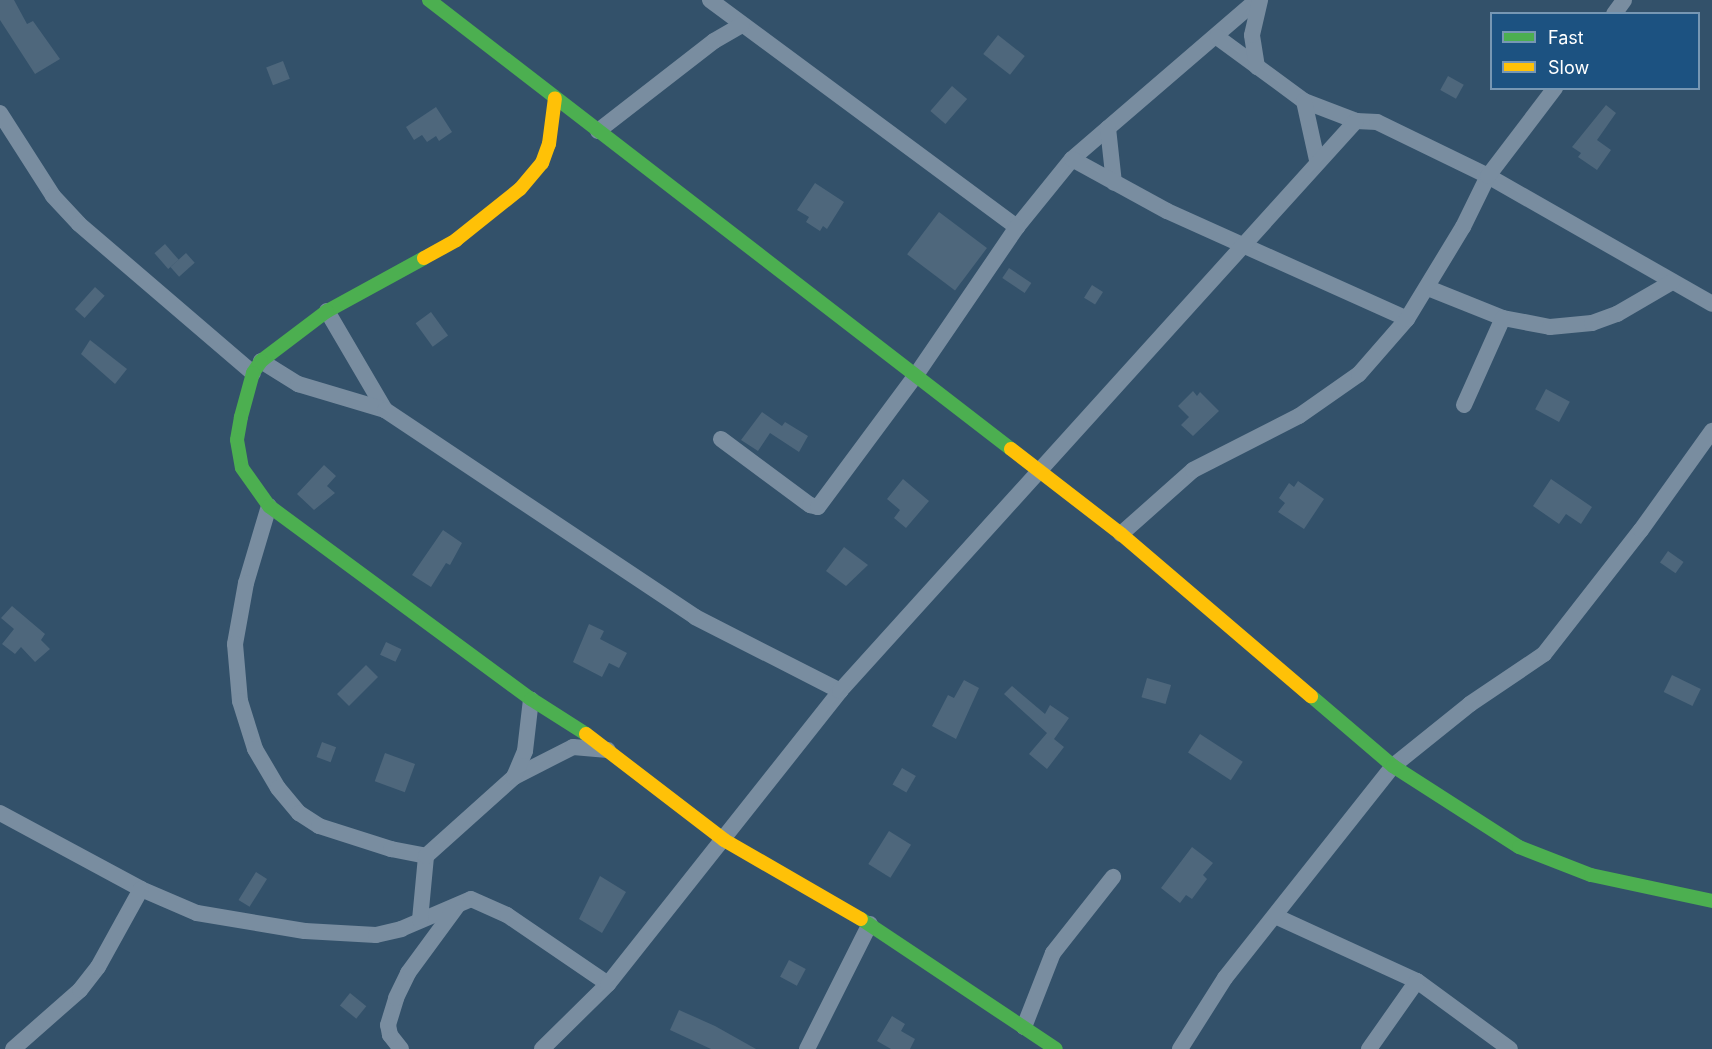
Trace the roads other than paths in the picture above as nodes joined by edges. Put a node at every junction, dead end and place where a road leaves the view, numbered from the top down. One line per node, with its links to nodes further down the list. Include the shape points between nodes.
1 (429, 0): 8 (street)
2 (710, 0): 4 (street)
3 (1258, 0): 5 (street); 6 (street, via 1252,35)
4 (742, 25): 13 (street, via 714,40); 18 (street)
5 (1217, 37): 6 (street); 12 (street)
6 (1257, 67): 9 (street)
7 (1553, 90): 16 (street)
8 (555, 98): 13 (street); 23 (street, via 549,144 542,163 520,189 456,240)
9 (1304, 101): 11 (street); 15 (street)
10 (0, 113): 26 (street, via 53,196 79,224)
11 (1356, 122): 15 (street); 16 (street, via 1377,122)
12 (1108, 128): 14 (street); 17 (street)
13 (598, 131): 27 (street)
14 (1072, 159): 17 (street); 18 (street)
15 (1317, 160): 19 (street)
16 (1488, 176): 20 (street); 21 (street)
17 (1114, 183): 19 (street)
18 (1017, 227): 27 (street)
19 (1244, 247): 25 (street); 32 (street)
20 (1672, 282): 22 (street); 24 (street, via 1617,314 1592,323 1550,327)
21 (1428, 288): 24 (street); 25 (street)
22 (1712, 304)
23 (327, 311): 26 (street); 29 (street)
24 (1503, 318): 28 (street)
25 (1407, 319): 34 (street, via 1359,375 1289,422 1192,470)
26 (257, 367): 29 (street, via 298,384); 33 (street, via 237,440 242,468)
27 (916, 375): 31 (street, via 818,507); 32 (street)
28 (1464, 405)
29 (385, 410): 35 (street, via 695,617)
30 (1712, 431): 38 (street, via 1544,654 1470,704)
31 (721, 439)
32 (1042, 472): 34 (street); 35 (street)
33 (269, 506): 36 (street); 42 (street, via 246,583 235,644 240,701 255,749 278,788 299,813 319,826)
34 (1121, 534): 38 (street)
35 (840, 691): 41 (street)
36 (531, 699): 37 (street); 39 (street, via 525,751)
37 (612, 751): 39 (street, via 573,747); 41 (street)
38 (1393, 766): 46 (street, via 1518,847 1591,875); 47 (street)
39 (514, 777): 42 (street)
40 (0, 813): 44 (street)
41 (724, 840): 49 (street); 51 (street)
42 (426, 856): 48 (street)
43 (1113, 877): 52 (street, via 1053,953)
44 (141, 889): 48 (street, via 197,913 305,931 382,935); 53 (street, via 98,967 80,990)
45 (460, 901): 48 (street); 51 (street, via 471,899 507,915); 54 (street, via 408,973 396,998 388,1025 390,1035)
46 (1712, 901)
47 (1275, 915): 50 (street); 58 (street, via 1226,978)
48 (420, 920)
49 (870, 924): 52 (street); 56 (street)
50 (1417, 981): 59 (street); 60 (street)
51 (608, 984): 55 (street)
52 (1024, 1027): 57 (street)
53 (13, 1049)
54 (401, 1049)
55 (542, 1049)
56 (807, 1049)
57 (1056, 1049)
58 (1180, 1049)
59 (1370, 1049)
60 (1510, 1049)

